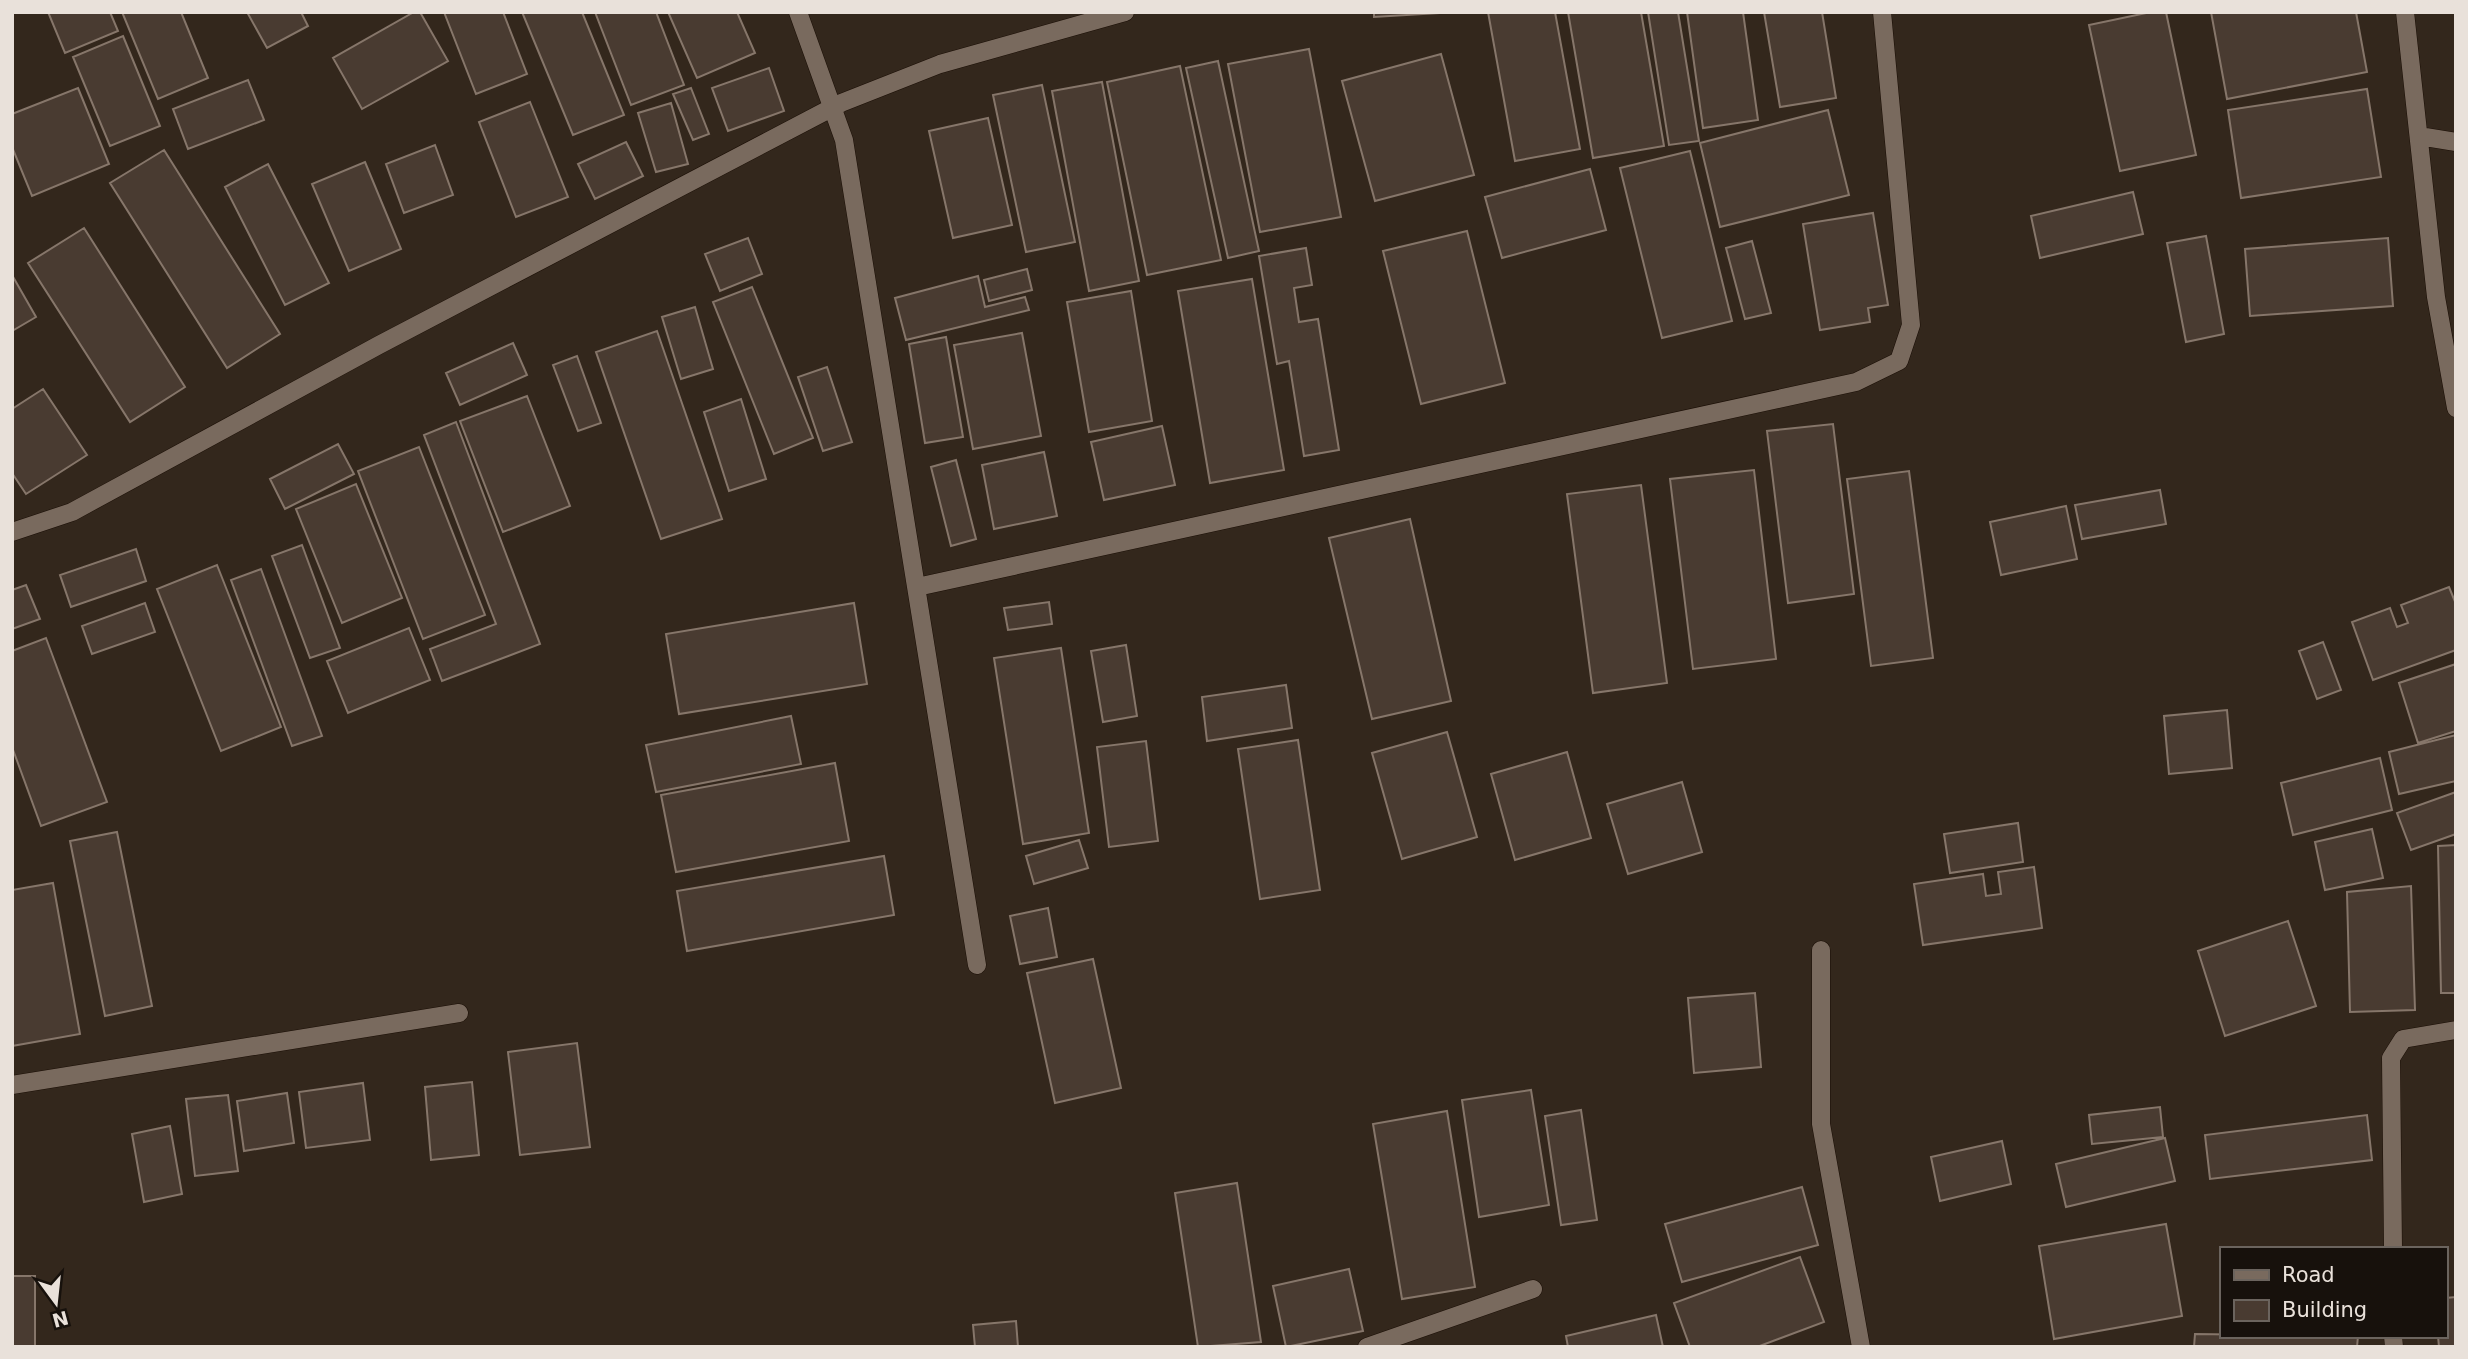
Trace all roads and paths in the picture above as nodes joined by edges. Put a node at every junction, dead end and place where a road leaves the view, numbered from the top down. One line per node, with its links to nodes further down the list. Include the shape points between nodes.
1 (798, 12): 5 (street)
2 (1125, 12): 5 (street, via 940,64)
3 (1882, 12): 10 (street, via 1911,325 1899,361 1856,382)
4 (2405, 12): 6 (street)
5 (832, 108): 9 (street, via 72,512); 10 (street, via 844,140)
6 (2418, 136): 7 (street); 8 (street, via 2436,297)
7 (2456, 142)
8 (2456, 408)
9 (12, 532)
10 (917, 587): 12 (street)
11 (1821, 950): 19 (street, via 1821,1124)
12 (977, 965)
13 (459, 1013): 15 (street)
14 (2456, 1030): 16 (street, via 2403,1039 2391,1058)
15 (12, 1085)
16 (2393, 1247)
17 (1533, 1289): 18 (street)
18 (1367, 1347)
19 (1861, 1347)

